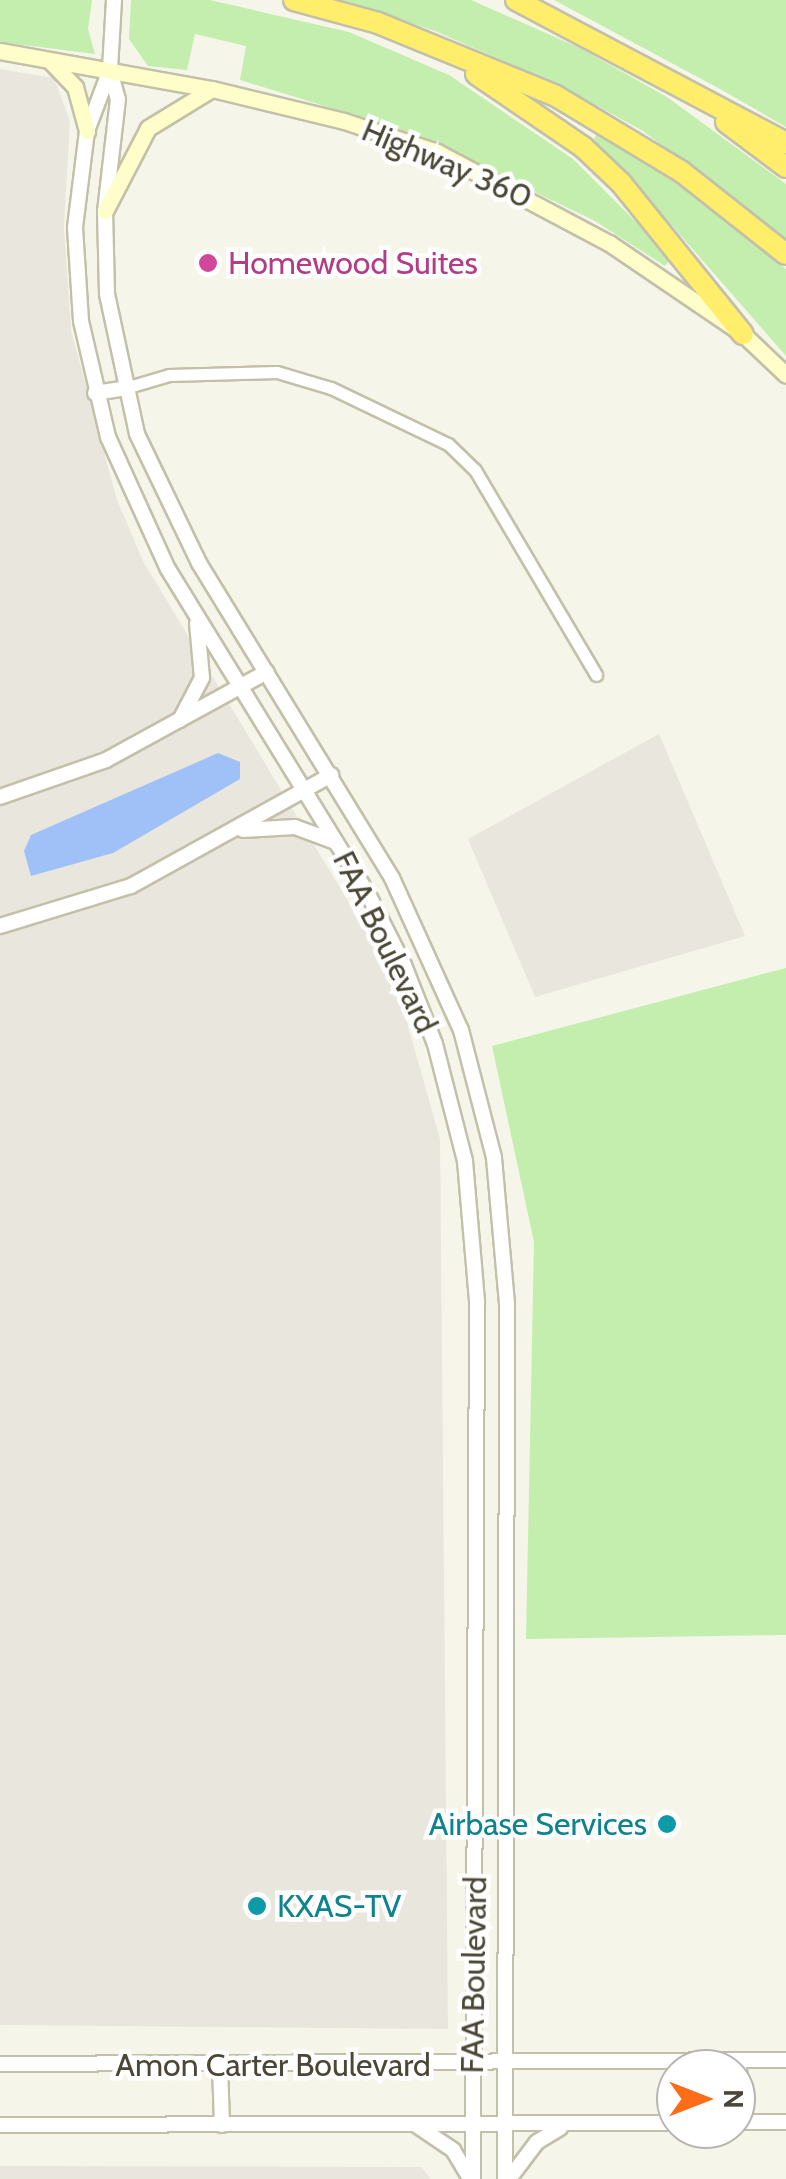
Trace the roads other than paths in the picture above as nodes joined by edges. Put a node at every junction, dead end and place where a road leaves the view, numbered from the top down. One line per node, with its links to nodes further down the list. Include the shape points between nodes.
1 (114, 0): 7 (street, FAA Boulevard)
2 (294, 0): 5 (highway, via 378,22)
3 (516, 0): 8 (highway)
4 (0, 51): 6 (main road, Highway 360)
5 (449, 55): 14 (highway, via 606,124 682,172); 15 (highway, via 583,147 658,221)
6 (48, 60): 7 (main road, Highway 360); 10 (main road, via 76,88)
7 (110, 70): 9 (main road, Highway 360); 10 (street, FAA Boulevard); 13 (street, FAA Boulevard, via 118,99)
8 (673, 81): 11 (highway); 12 (highway)
9 (212, 89): 13 (main road, via 148,128); 15 (main road, Highway 360, via 344,121 491,177 610,243)
10 (86, 131): 18 (street, FAA Boulevard, via 75,228 81,321)
11 (786, 143)
12 (786, 167)
13 (105, 211): 17 (street, FAA Boulevard, via 107,294)
14 (786, 254)
15 (743, 334): 16 (main road, Highway 360)
16 (786, 375)
17 (125, 388): 18 (street); 20 (street, FAA Boulevard, via 174,520); 21 (street, via 170,375 277,372 332,388 448,444 475,470)
18 (95, 394): 19 (street, FAA Boulevard, via 124,483)
19 (195, 613): 22 (street, FAA Boulevard); 23 (street, via 205,662)
20 (267, 672): 22 (street); 24 (street, FAA Boulevard)
21 (596, 675)
22 (241, 686): 23 (street); 25 (street, FAA Boulevard)
23 (178, 723): 26 (street, via 106,760)
24 (331, 776): 25 (street); 30 (street, FAA Boulevard, via 439,974)
25 (306, 790): 27 (street); 28 (street, FAA Boulevard)
26 (0, 798)
27 (238, 830): 28 (street, via 295,827 323,832); 29 (street, via 131,886)
28 (339, 846): 31 (street, FAA Boulevard, via 404,965)
29 (0, 926)
30 (478, 1090): 31 (street); 33 (street, FAA Boulevard, via 494,1158 507,1302)
31 (450, 1098): 32 (street, FAA Boulevard, via 474,1230)
32 (476, 1636): 33 (street); 38 (street, FAA Boulevard)
33 (504, 1636): 39 (street, FAA Boulevard)
34 (756, 2060): 35 (street, Amon Carter Boulevard)
35 (786, 2060)
36 (656, 2061): 39 (street, Amon Carter Boulevard)
37 (0, 2064): 40 (street, Amon Carter Boulevard)
38 (474, 2064): 39 (street, Amon Carter Boulevard); 40 (street, Amon Carter Boulevard); 45 (street, FAA Boulevard)
39 (505, 2064): 46 (street, FAA Boulevard)
40 (220, 2065): 48 (street)
41 (756, 2122): 42 (street)
42 (786, 2122)
43 (656, 2123): 49 (street, Amon Carter Boulevard)
44 (416, 2124): 45 (street, Amon Carter Boulevard); 48 (street, Amon Carter Boulevard); 50 (street, via 453,2150)
45 (472, 2124): 46 (street, Amon Carter Boulevard); 50 (street, FAA Boulevard)
46 (504, 2124): 49 (street, Amon Carter Boulevard); 51 (street, FAA Boulevard)
47 (0, 2125): 48 (street, Amon Carter Boulevard)
48 (222, 2125)
49 (568, 2125): 51 (street, via 536,2142)
50 (472, 2179)
51 (507, 2179)

